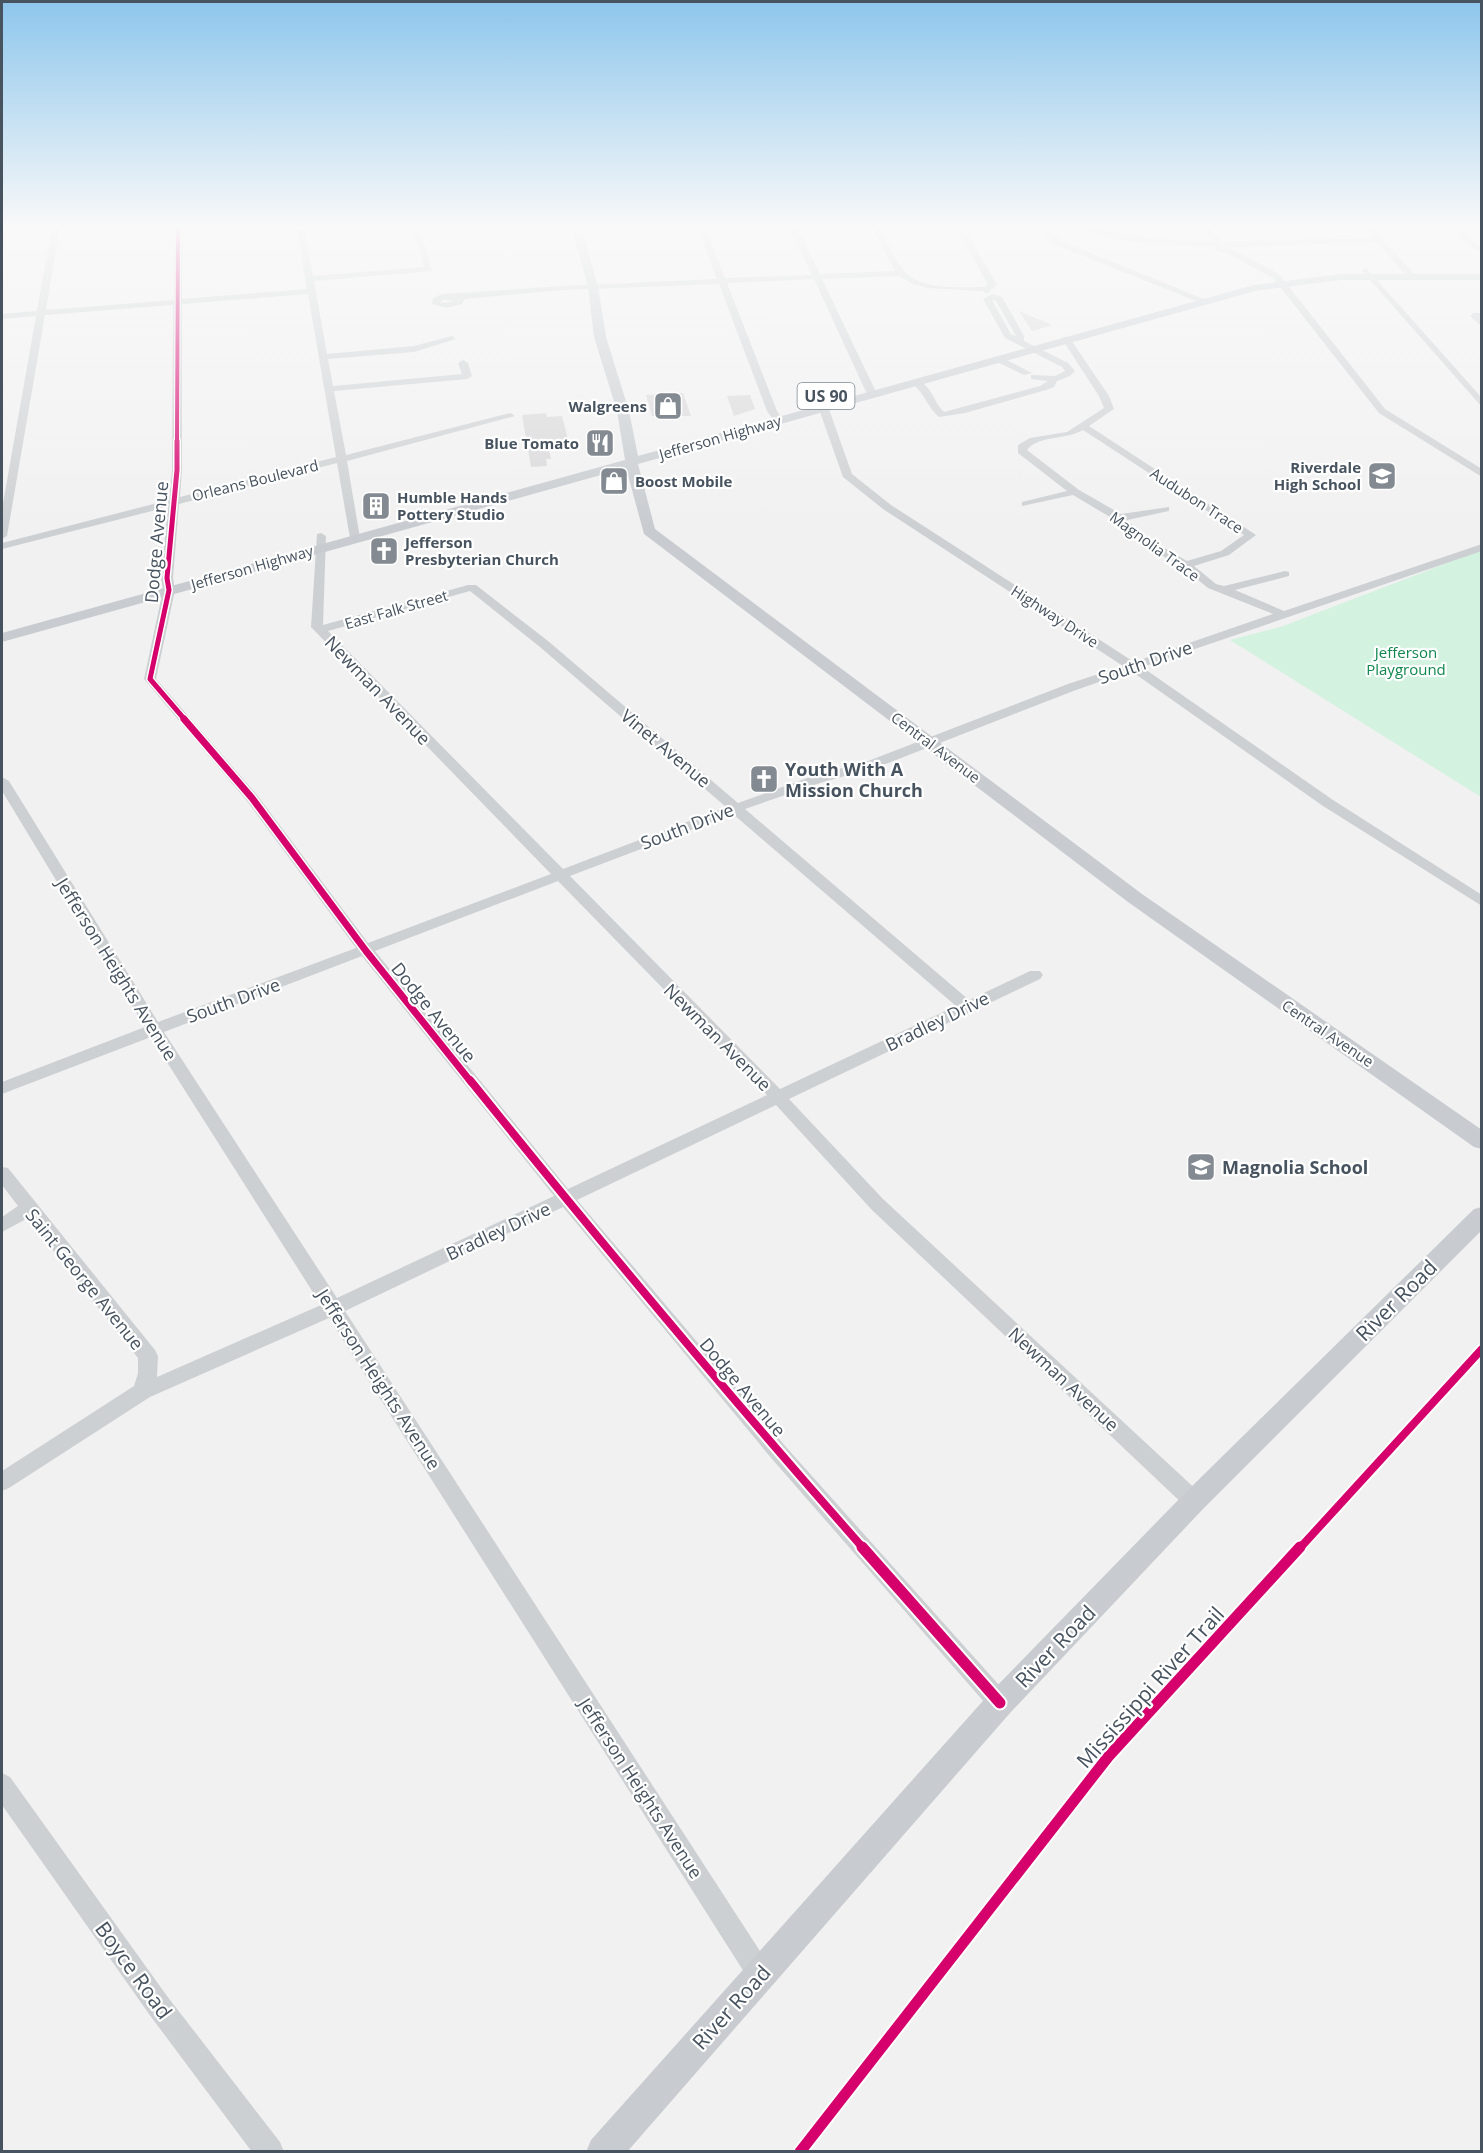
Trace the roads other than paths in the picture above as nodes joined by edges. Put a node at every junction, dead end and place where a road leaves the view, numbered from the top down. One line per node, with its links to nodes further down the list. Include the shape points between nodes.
1 (38, 326): 39 (street)
2 (178, 326): 34 (street, Dodge Avenue)
3 (319, 326): 16 (street)
4 (599, 326): 30 (main road, Central Avenue, via 623,411)
5 (740, 326): 28 (street)
6 (840, 326): 24 (street)
7 (1015, 326): 14 (street)
8 (1076, 326): 14 (main road, Jefferson Highway / US 90)
9 (1111, 326): 13 (main road, Jefferson Highway / US 90)
10 (1314, 326): 32 (street, via 1382,411)
11 (1415, 326): 26 (street)
12 (453, 339): 16 (street, via 414,349)
13 (1066, 339): 15 (main road, Jefferson Highway / US 90); 29 (street, via 1109,409)
14 (1021, 341): 15 (street); 24 (main road, Jefferson Highway / US 90)
15 (1034, 349): 17 (main road, Jefferson Highway / US 90); 20 (street, via 1070,371)
16 (325, 357): 23 (street)
17 (998, 359): 20 (street, via 1030,375); 21 (main road, Jefferson Highway / US 90)
18 (463, 363): 19 (street)
19 (467, 376): 22 (street); 23 (street)
20 (1054, 378): 21 (street, via 1051,384 1021,394 942,415 926,388)
21 (915, 382): 24 (main road, Jefferson Highway / US 90)
22 (471, 387)
23 (328, 389): 31 (street)
24 (870, 390): 25 (main road, Jefferson Highway / US 90)
25 (823, 403): 28 (main road, Jefferson Highway / US 90); 52 (street, Highway Drive, via 850,477 887,507)
26 (1482, 404)
27 (510, 416): 31 (street, Orleans Boulevard)
28 (775, 416): 30 (main road, Jefferson Highway / US 90)
29 (1083, 426): 33 (street, via 1070,434 1033,440 1022,447 1029,459); 43 (street, Audubon Trace, via 1251,535 1226,553)
30 (631, 456): 38 (main road, Jefferson Highway / US 90); 53 (main road, Central Avenue, via 649,531)
31 (341, 459): 34 (street, Orleans Boulevard); 38 (street)
32 (1482, 474)
33 (1075, 492): 35 (street); 37 (street, Magnolia Trace)
34 (175, 501): 41 (street, Orleans Boulevard); 45 (street, Dodge Avenue)
35 (1026, 504)
36 (1165, 509): 37 (street)
37 (1119, 518): 43 (street, Magnolia Trace, via 1141,539)
38 (354, 533): 40 (main road, Jefferson Highway / US 90)
39 (2, 536)
40 (321, 542): 45 (main road, Jefferson Highway / US 90); 50 (street, Newman Avenue, via 317,627)
41 (2, 546)
42 (1482, 547): 48 (street, South Drive)
43 (1186, 565): 47 (street, Magnolia Trace, via 1200,579)
44 (1285, 574): 47 (street)
45 (168, 584): 49 (main road, Jefferson Highway / US 90); 51 (main road, Jefferson Highway / US 90); 58 (street, Dodge Avenue, via 150,679 252,798)
46 (472, 587): 50 (street, East Falk Street); 55 (street, Vinet Avenue)
47 (1222, 590): 48 (street, Magnolia Trace)
48 (1283, 615): 52 (street, South Drive)
49 (2, 624)
50 (320, 630): 56 (street, Newman Avenue)
51 (2, 638)
52 (1132, 666): 53 (street, South Drive); 57 (street, Highway Drive, via 1328,803)
53 (929, 742): 55 (street, South Drive); 64 (main road, Central Avenue, via 1207,950)
54 (2, 781): 61 (street, Jefferson Heights Avenue)
55 (736, 808): 56 (street, South Drive); 60 (street, Vinet Avenue)
56 (559, 875): 58 (street, South Drive); 63 (street, Newman Avenue)
57 (1482, 902)
58 (366, 951): 61 (street, South Drive); 66 (street, Dodge Avenue)
59 (1035, 975): 60 (street, Bradley Drive)
60 (967, 1007): 63 (street, Bradley Drive)
61 (154, 1029): 62 (street, South Drive); 70 (street, Jefferson Heights Avenue)
62 (2, 1088)
63 (779, 1098): 66 (street, Bradley Drive); 73 (street, Newman Avenue, via 877,1203)
64 (1482, 1141)
65 (2, 1173): 67 (street, Saint George Avenue)
66 (566, 1199): 70 (street, Bradley Drive); 74 (street, Dodge Avenue, via 779,1453)
67 (28, 1209): 69 (street); 71 (street, Saint George Avenue, via 148,1356)
68 (1482, 1215): 73 (main road, River Road)
69 (2, 1225)
70 (334, 1308): 71 (street, Bradley Drive); 76 (street, Jefferson Heights Avenue)
71 (143, 1391): 72 (street, Bradley Drive)
72 (2, 1482)
73 (1194, 1502): 74 (main road, River Road)
74 (1000, 1703): 76 (main road, River Road)
75 (2, 1785): 77 (street, Boyce Road, via 158,2005)
76 (760, 1974): 78 (main road, River Road)
77 (270, 2151)
78 (603, 2151)

